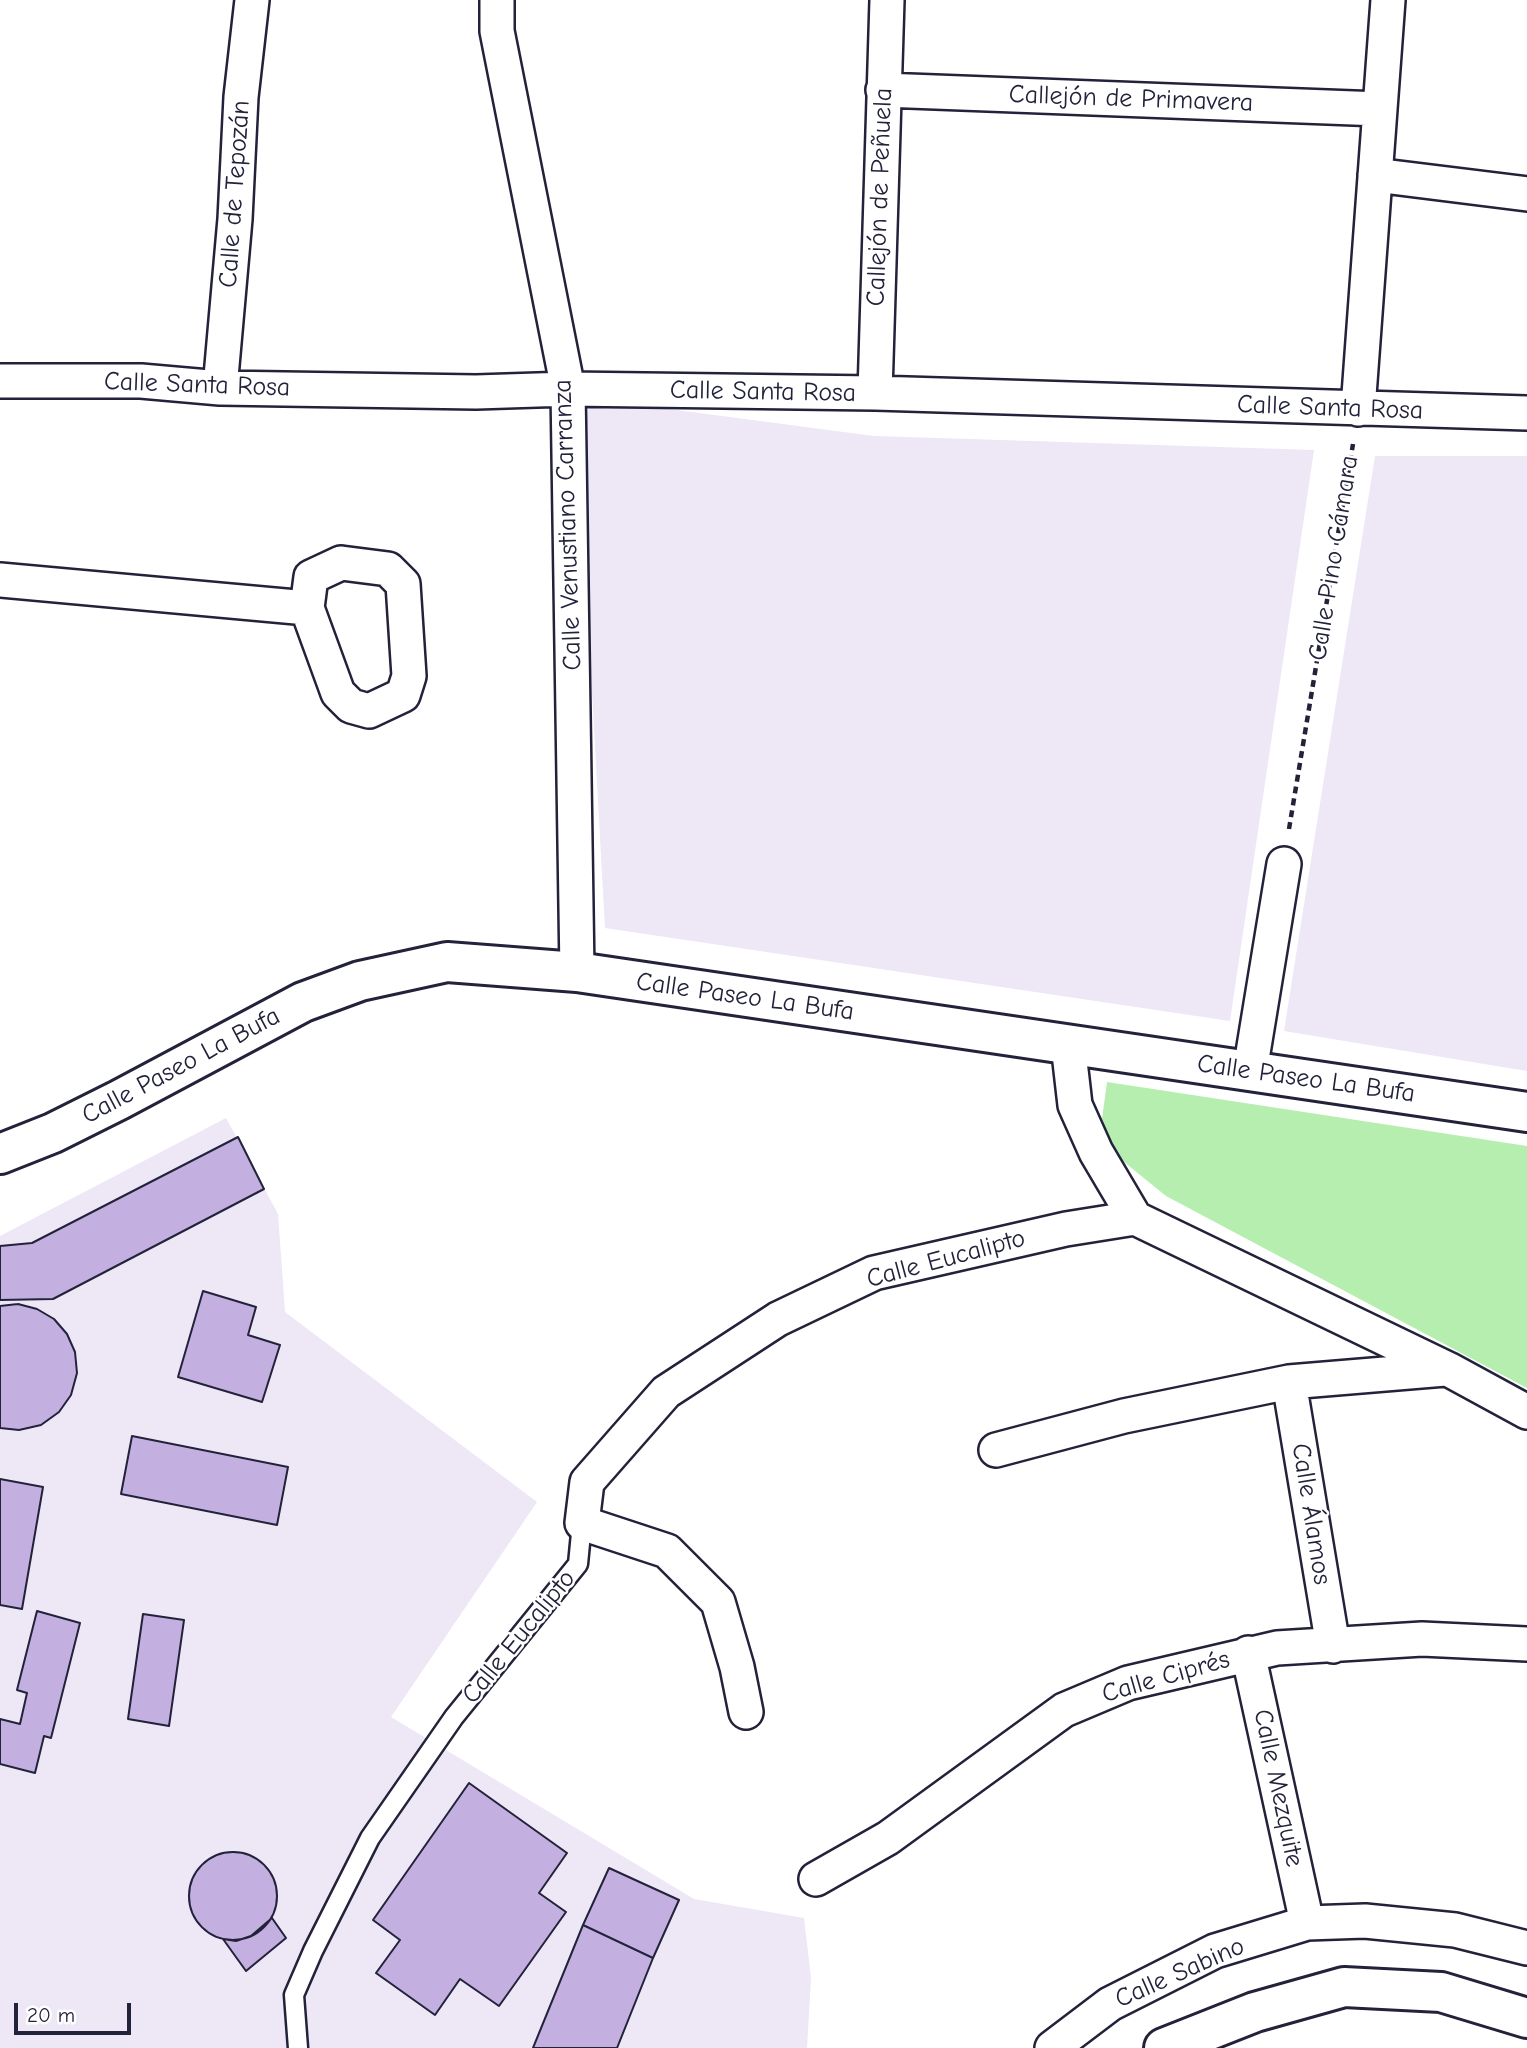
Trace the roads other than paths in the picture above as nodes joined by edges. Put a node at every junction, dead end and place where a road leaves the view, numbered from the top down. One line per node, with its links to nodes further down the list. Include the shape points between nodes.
1 (252, 0): 10 (street, Calle de Tepozán)
2 (497, 0): 11 (street, Calle Venustiano Carranza, via 497,32)
3 (887, 0): 5 (street, Callejón de Peñuela)
4 (1388, 0): 6 (street)
5 (883, 90): 6 (street, Callejón de Primavera); 12 (street, Callejón de Peñuela)
6 (1380, 109): 7 (street)
7 (1375, 175): 8 (street); 13 (street)
8 (1527, 194)
9 (0, 381): 10 (street, Calle Santa Rosa, via 141,381)
10 (220, 388): 11 (street, Calle Santa Rosa)
11 (568, 389): 12 (street, Calle Santa Rosa); 18 (street, Calle Venustiano Carranza)
12 (875, 393): 13 (street, Calle Santa Rosa)
13 (1358, 409): 14 (street, Calle Santa Rosa)
14 (1527, 413)
15 (0, 580): 16 (street)
16 (307, 608)
17 (1283, 864): 20 (street)
18 (577, 972): 19 (street, Calle Paseo La Bufa); 22 (street, Calle Paseo La Bufa, via 447,962 360,981 303,1002 119,1100)
19 (1068, 1044): 20 (street, Calle Paseo La Bufa); 23 (street, via 1075,1105)
20 (1250, 1071): 21 (street, Calle Paseo La Bufa)
21 (1527, 1112)
22 (0, 1154)
23 (1135, 1218): 24 (street); 28 (street, Calle Eucalipto, via 1053,1231 874,1273 778,1319 666,1392 587,1482)
24 (1448, 1369): 25 (street); 26 (street)
25 (1289, 1382): 27 (street, via 1124,1416); 30 (street, Calle Álamos)
26 (1527, 1412)
27 (996, 1450)
28 (582, 1523): 32 (street, via 667,1551 718,1602); 37 (lane, Calle Eucalipto, via 578,1564 454,1717 370,1838 294,1995)
29 (1527, 1644): 30 (street, Calle Ciprés, via 1422,1639)
30 (1333, 1646): 31 (street, Calle Ciprés)
31 (1248, 1653): 33 (street, Calle Ciprés, via 1128,1683 1063,1710 888,1839); 34 (street, Calle Mezquite)
32 (746, 1712)
33 (816, 1879)
34 (1307, 1923): 35 (street, Calle Sabino, via 1365,1921 1455,1930); 38 (street, Calle Sabino, via 1215,1951 1110,2004)
35 (1527, 1948)
36 (1527, 2018): 39 (street, via 1441,1992 1344,1987 1255,2012)
37 (299, 2048)
38 (1052, 2048)
39 (1164, 2048)

